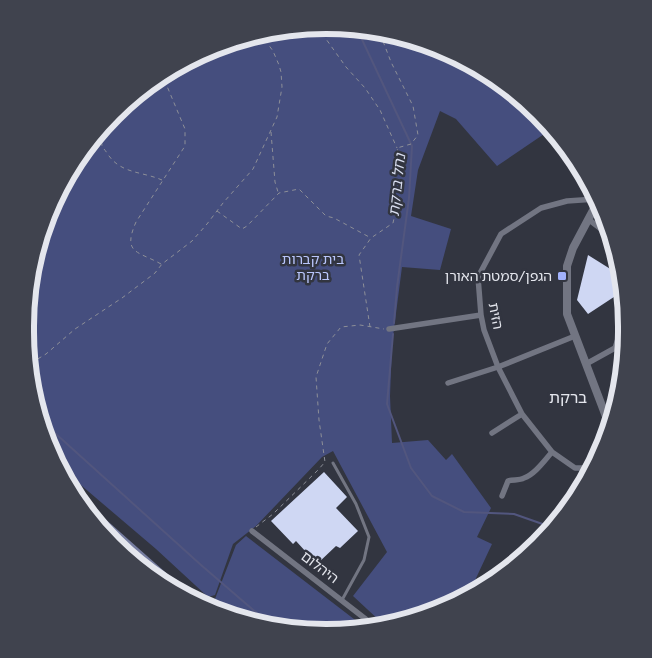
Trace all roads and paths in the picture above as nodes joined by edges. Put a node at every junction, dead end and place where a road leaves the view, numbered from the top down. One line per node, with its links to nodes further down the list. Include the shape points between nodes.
1 (324, 34): 7 (path, via 380,110)
2 (382, 39): 7 (path, via 413,106 418,135 411,144)
3 (265, 40): 5 (path, via 281,72 277,118)
4 (165, 82): 8 (path, via 186,129 185,146)
5 (271, 130): 9 (path, via 275,182); 12 (path, via 253,169)
6 (103, 136): 8 (path, via 102,146 118,166)
7 (397, 148): 15 (path, via 404,174 393,222)
8 (163, 180): 16 (path, via 136,222 130,243 136,253)
9 (279, 193): 12 (path, via 242,229); 15 (path, via 300,190 326,216)
10 (590, 200): 17 (street, הזית, via 567,201 541,208 500,234 478,277)
11 (593, 208): 13 (street)
12 (217, 211): 16 (path, via 192,241)
13 (588, 218): 14 (street); 20 (street, via 567,266 567,314)
14 (602, 229)
15 (371, 238): 18 (path, via 358,255)
16 (162, 264): 22 (path, via 156,273)
17 (481, 315): 19 (street); 24 (street, הזית)
18 (370, 327): 19 (path); 34 (path, via 341,327 327,344 316,377 325,462)
19 (389, 329)
20 (575, 336): 23 (street); 24 (street)
21 (618, 339): 23 (street, via 615,348)
22 (35, 361)
23 (586, 364): 27 (street)
24 (498, 367): 25 (street); 26 (street, הזית)
25 (448, 383)
26 (522, 414): 28 (street); 29 (street, הזית)
27 (606, 416)
28 (492, 433)
29 (552, 452): 31 (street, הזית, via 575,468); 32 (street, via 523,479 508,481)
30 (333, 463): 36 (lane, via 356,504 369,537 364,560)
31 (584, 468)
32 (502, 496)
33 (109, 528): 35 (main road)
34 (252, 531): 36 (street, היהלום)
35 (154, 568)
36 (342, 600): 37 (street, היהלום)
37 (369, 621)

